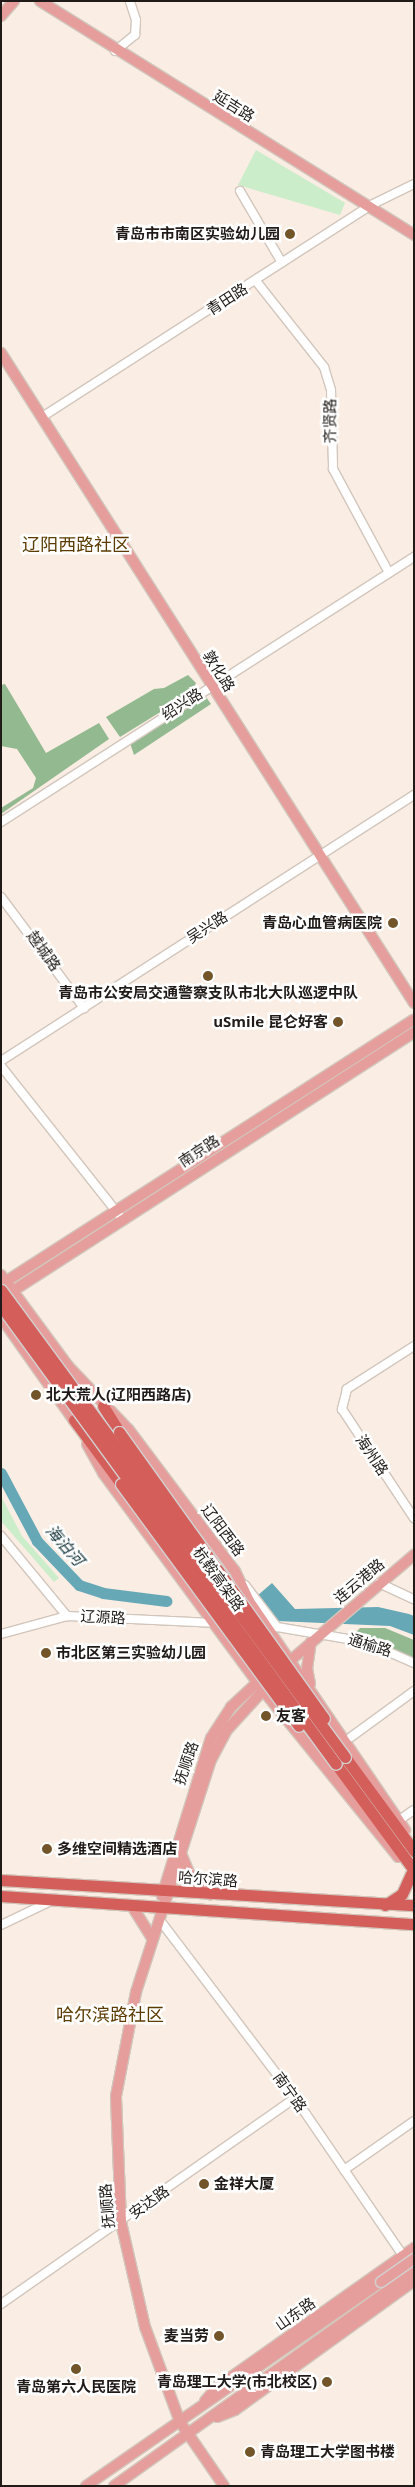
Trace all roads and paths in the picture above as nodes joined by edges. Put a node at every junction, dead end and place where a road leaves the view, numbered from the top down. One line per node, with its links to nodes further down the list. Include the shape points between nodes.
1 (14, 1): 4 (main road)
2 (40, 1): 5 (main road, 延吉路)
3 (130, 1): 5 (street, via 136,20 134,35)
4 (1, 16)
5 (116, 51): 8 (main road, 延吉路)
6 (414, 184): 8 (street, 青田路)
7 (240, 191): 10 (street)
8 (369, 206): 9 (main road, 延吉路); 10 (street, 青田路)
9 (414, 235)
10 (282, 263): 11 (street, 青田路)
11 (256, 281): 13 (street, 青田路); 15 (street, 齐贤路, via 324,367 330,390 333,469)
12 (1, 353): 13 (main road, 敦化路)
13 (42, 417): 16 (main road, 敦化路)
14 (414, 557): 15 (street, 绍兴路)
15 (389, 573): 16 (street, 绍兴路)
16 (211, 685): 18 (street, 绍兴路); 19 (main road, 敦化路)
17 (414, 795): 19 (street, 吴兴路)
18 (1, 822)
19 (319, 854): 21 (main road, 敦化路); 22 (street, 吴兴路)
20 (1, 897): 22 (street, 越城路)
21 (414, 1003)
22 (84, 1008): 25 (street, 吴兴路)
23 (414, 1020): 27 (main road, 南京路)
24 (414, 1032): 28 (main road, 南京路)
25 (1, 1061)
26 (1, 1066): 27 (street)
27 (115, 1210): 28 (street); 29 (main road, 南京路)
28 (122, 1219): 30 (main road, 南京路)
29 (2, 1283): 30 (main road, 辽阳西路); 55 (highway, 杭鞍高架路, bridge)
30 (13, 1291): 31 (main road, 南京路); 35 (main road, 辽阳西路)
31 (1, 1298)
32 (1, 1306): 55 (highway, 杭鞍高架路, bridge)
33 (1, 1317): 36 (main road)
34 (414, 1346): 37 (street, 海州路, via 347,1389 342,1410)
35 (102, 1406): 44 (main road, 辽阳西路, via 128,1430 235,1571); 55 (highway, bridge, via 315,1702)
36 (74, 1420): 43 (main road, via 103,1473); 55 (highway, bridge, via 295,1721)
37 (414, 1518)
38 (1, 1536): 42 (street, 辽源路)
39 (414, 1555): 40 (main road, 连云港路)
40 (376, 1586): 41 (street); 45 (main road, 连云港路)
41 (414, 1599)
42 (67, 1616): 43 (street, 辽源路); 46 (street)
43 (210, 1619): 50 (main road)
44 (273, 1628): 45 (street, 通榆路); 48 (main road, 辽阳西路)
45 (324, 1631): 47 (main road, 抚顺路); 49 (street, 通榆路, via 366,1642)
46 (1, 1634)
47 (311, 1642): 48 (main road, 抚顺路); 52 (main road, via 307,1669)
48 (291, 1660): 50 (main road, 抚顺路); 51 (main road, 抚顺路); 52 (main road, 辽阳西路)
49 (414, 1662)
50 (256, 1681): 51 (main road); 63 (main road, 抚顺路, via 219,1724 202,1758)
51 (263, 1690): 60 (main road, 抚顺路, via 241,1712 217,1747); 61 (main road)
52 (312, 1690): 57 (main road, 辽阳西路)
53 (414, 1691): 54 (street)
54 (351, 1737)
55 (340, 1760): 59 (highway, 杭鞍高架路); 61 (highway, 杭鞍高架路)
56 (414, 1810): 57 (street)
57 (398, 1820): 58 (main road, 辽阳西路)
58 (414, 1842)
59 (414, 1851)
60 (182, 1856): 63 (main road, 抚顺路); 64 (main road, via 190,1875)
61 (413, 1874): 67 (highway, via 406,1890)
62 (1, 1880): 63 (highway, 哈尔滨路)
63 (167, 1891): 64 (highway, 哈尔滨路); 70 (main road, 抚顺路)
64 (210, 1894): 67 (highway, 哈尔滨路)
65 (1, 1896): 66 (highway, 哈尔滨路)
66 (56, 1899): 68 (highway, 哈尔滨路); 75 (street)
67 (385, 1905): 69 (highway, 哈尔滨路)
68 (132, 1906): 70 (highway, 哈尔滨路); 76 (main road)
69 (414, 1906)
70 (162, 1907): 72 (main road, 抚顺路); 73 (highway, 哈尔滨路)
71 (414, 1916): 73 (highway, 哈尔滨路)
72 (159, 1919): 76 (main road, 抚顺路); 77 (street, 南宁路)
73 (380, 1919): 74 (highway, 哈尔滨路)
74 (414, 1924)
75 (1, 1925)
76 (151, 1937): 80 (main road, 抚顺路, via 116,2096)
77 (295, 2098): 79 (street, 南宁路); 80 (street, 安达路)
78 (414, 2121): 79 (street)
79 (344, 2170): 82 (street, 南宁路)
80 (121, 2222): 87 (street, 安达路); 90 (main road, 抚顺路, via 145,2327)
81 (414, 2248): 82 (main road, 山东路)
82 (402, 2256): 84 (street, 南宁路); 88 (main road, 山东路, via 217,2387)
83 (414, 2259): 86 (main road, 山东路, bridge)
84 (414, 2272): 86 (main road, 山东路)
85 (414, 2281): 89 (main road, 山东路, via 235,2410)
86 (384, 2286): 88 (main road, 山东路); 89 (main road, 山东路)
87 (1, 2304)
88 (198, 2409): 90 (main road, 山东路)
89 (207, 2421): 91 (main road, 山东路)
90 (180, 2422): 91 (main road, 抚顺路); 92 (main road, 山东路)
91 (189, 2434): 93 (main road, 山东路); 94 (main road, 抚顺路)
92 (86, 2486)
93 (114, 2486)
94 (224, 2486)

